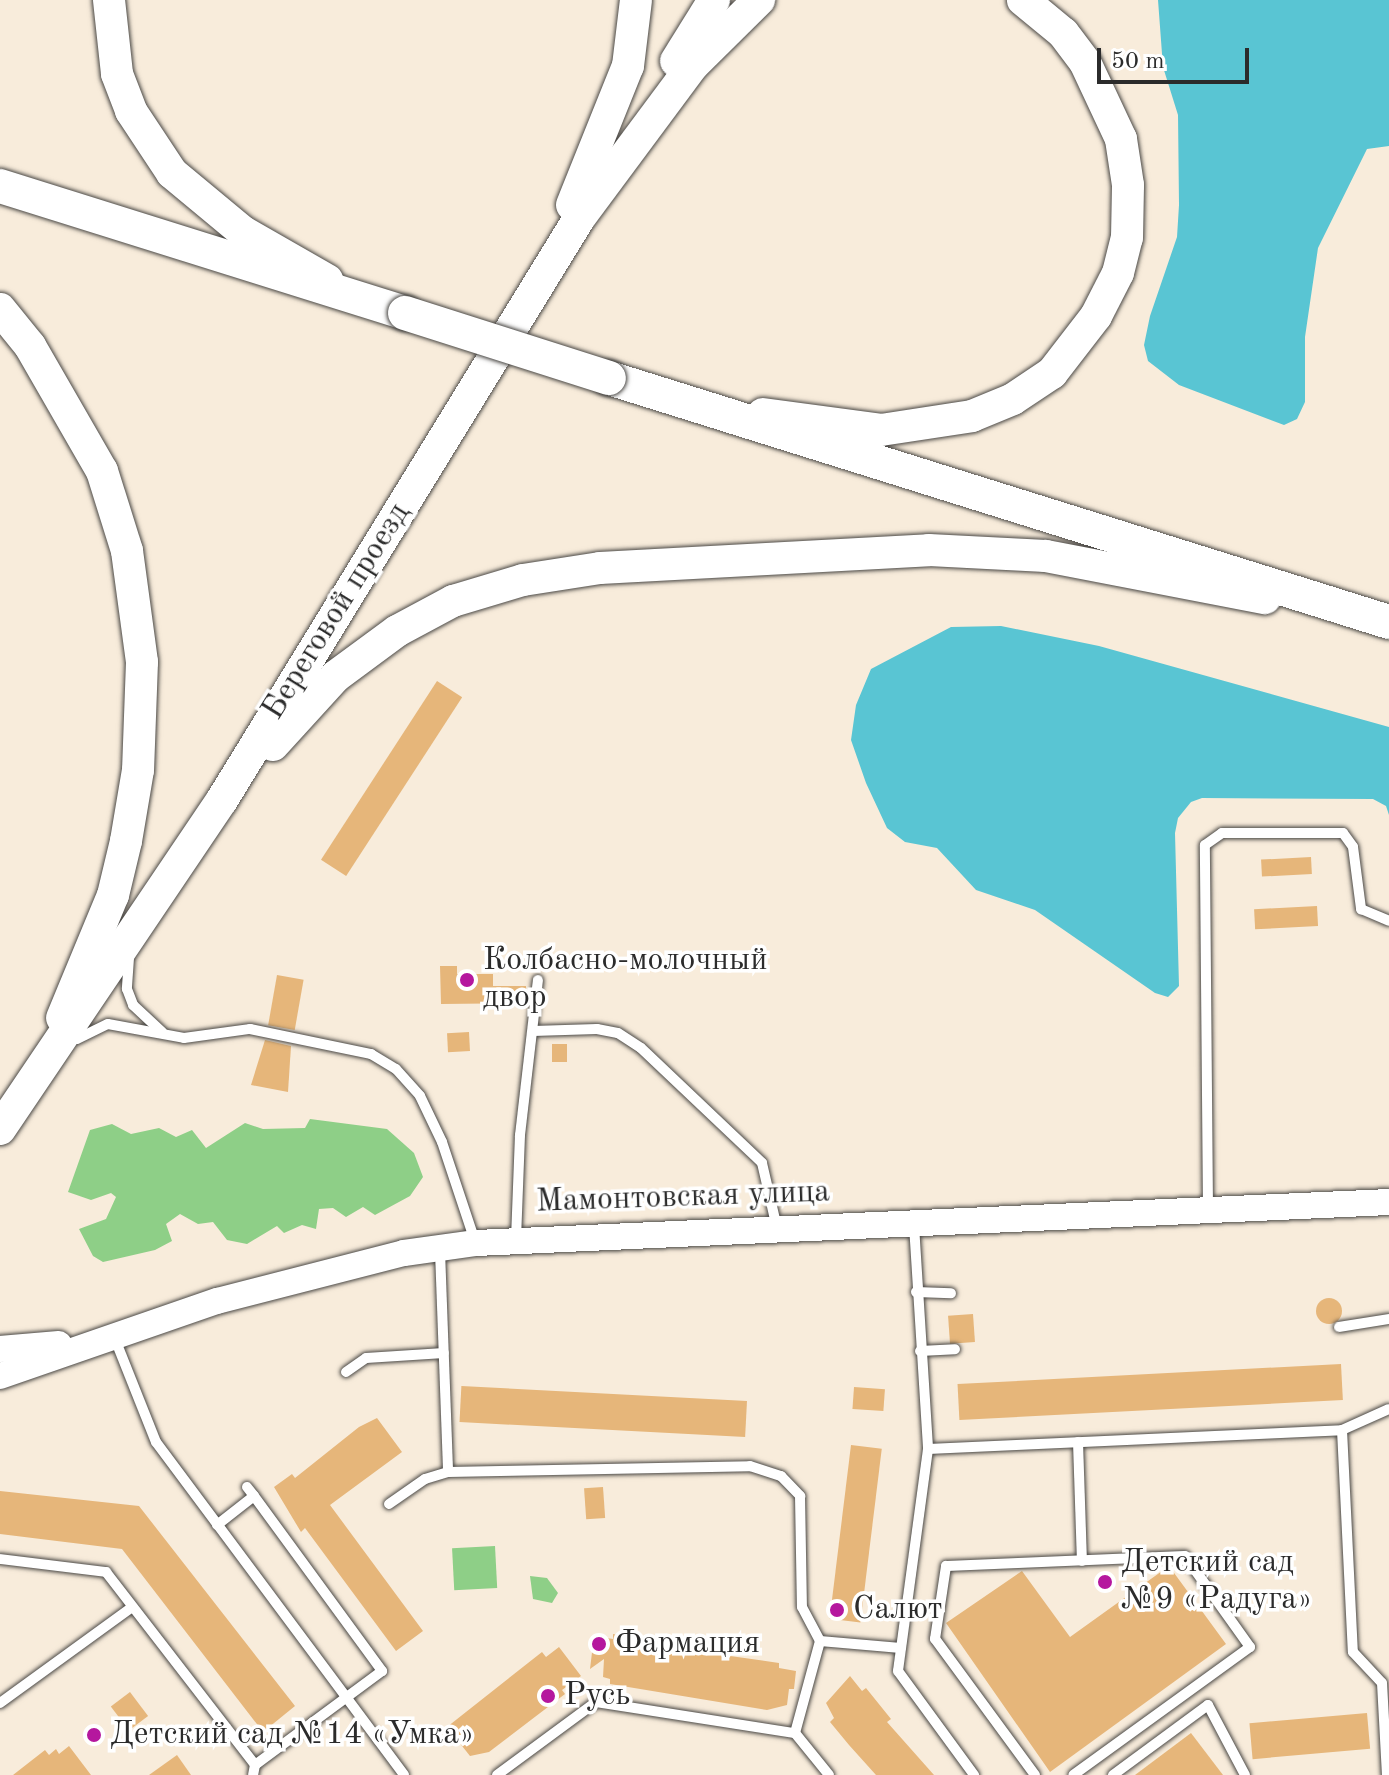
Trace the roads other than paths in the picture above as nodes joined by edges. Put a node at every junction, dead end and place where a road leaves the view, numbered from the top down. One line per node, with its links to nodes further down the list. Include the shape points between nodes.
1 (109, 0): 9 (main road, via 117,74 131,111 172,173 243,232)
2 (636, 0): 8 (main road, via 628,66 610,121)
3 (714, 0): 7 (main road)
4 (759, 0): 7 (main road, via 693,65)
5 (1023, 0): 11 (main road, via 1063,33 1085,62 1115,125 1126,170 1127,238 1118,273 1075,347 1052,373 1013,399 927,427 825,425)
6 (0, 186): 9 (highway)
7 (580, 217): 8 (main road)
8 (533, 292): 13 (main road, Береговой проезд)
9 (361, 300): 11 (highway, bridge)
10 (0, 309): 19 (main road, via 46,372 102,471 127,551 142,662 138,770 113,895)
11 (674, 398): 12 (highway)
12 (1389, 624): 13 (main road, via 1158,573 1046,556 929,550 600,568 523,580 453,601 397,631 336,676)
13 (222, 800): 15 (main road, Береговой проезд)
14 (1389, 921): 22 (lane, via 1361,909 1353,847 1343,833 1222,833 1205,845)
15 (138, 930): 18 (lane, via 126,970 127,989 142,1016); 19 (main road, Береговой проезд)
16 (538, 980): 17 (lane)
17 (533, 1031): 24 (lane, via 597,1029 618,1033 641,1048 762,1163); 25 (lane, via 520,1135)
18 (167, 1035): 19 (lane, via 128,1024 82,1033); 26 (lane, via 199,1037 250,1029 371,1054 396,1069 420,1096 442,1142)
19 (30, 1092): 20 (main road)
20 (0, 1129)
21 (1389, 1202): 22 (street, Мамонтовская улица)
22 (1208, 1210): 23 (street, Мамонтовская улица)
23 (913, 1222): 24 (street, Мамонтовская улица); 28 (lane)
24 (777, 1228): 25 (street, Мамонтовская улица)
25 (516, 1239): 26 (street, Мамонтовская улица)
26 (476, 1243): 27 (street, Мамонтовская улица)
27 (440, 1248): 32 (street, Мамонтовская улица, via 318,1274); 36 (lane)
28 (916, 1292): 29 (lane); 35 (lane)
29 (951, 1293)
30 (1389, 1319): 31 (lane)
31 (1339, 1327)
32 (102, 1338): 33 (street); 38 (street, Мамонтовская улица); 47 (lane, via 156,1442)
33 (0, 1349)
34 (955, 1349): 35 (lane)
35 (920, 1351): 42 (lane)
36 (444, 1353): 37 (lane, via 366,1358); 43 (lane)
37 (346, 1372)
38 (0, 1376)
39 (1389, 1409): 40 (lane)
40 (1342, 1430): 41 (lane); 65 (lane, via 1353,1652 1382,1683)
41 (1078, 1442): 42 (lane); 49 (lane)
42 (928, 1449): 52 (lane)
43 (448, 1472): 46 (lane, via 425,1479); 51 (lane, via 750,1466 781,1476 800,1496 802,1607)
44 (247, 1487): 45 (lane)
45 (254, 1496): 47 (lane); 53 (lane, via 382,1671)
46 (389, 1504)
47 (217, 1525): 53 (lane)
48 (0, 1559): 50 (lane, via 106,1572)
49 (1082, 1561): 61 (lane, via 946,1566 935,1639); 62 (lane, via 1185,1556 1250,1647)
50 (132, 1607): 54 (lane); 56 (lane)
51 (820, 1641): 52 (lane); 55 (lane)
52 (901, 1648): 60 (lane, via 898,1671)
53 (346, 1698): 56 (lane); 57 (lane)
54 (0, 1703)
55 (795, 1733): 58 (lane, via 596,1702); 59 (lane)
56 (254, 1770)
57 (404, 1775)
58 (497, 1775)
59 (829, 1775)
60 (974, 1775)
61 (1035, 1775)
62 (1073, 1775)
63 (1113, 1775): 64 (lane, via 1208,1705)
64 (1245, 1775)
65 (1387, 1775)

